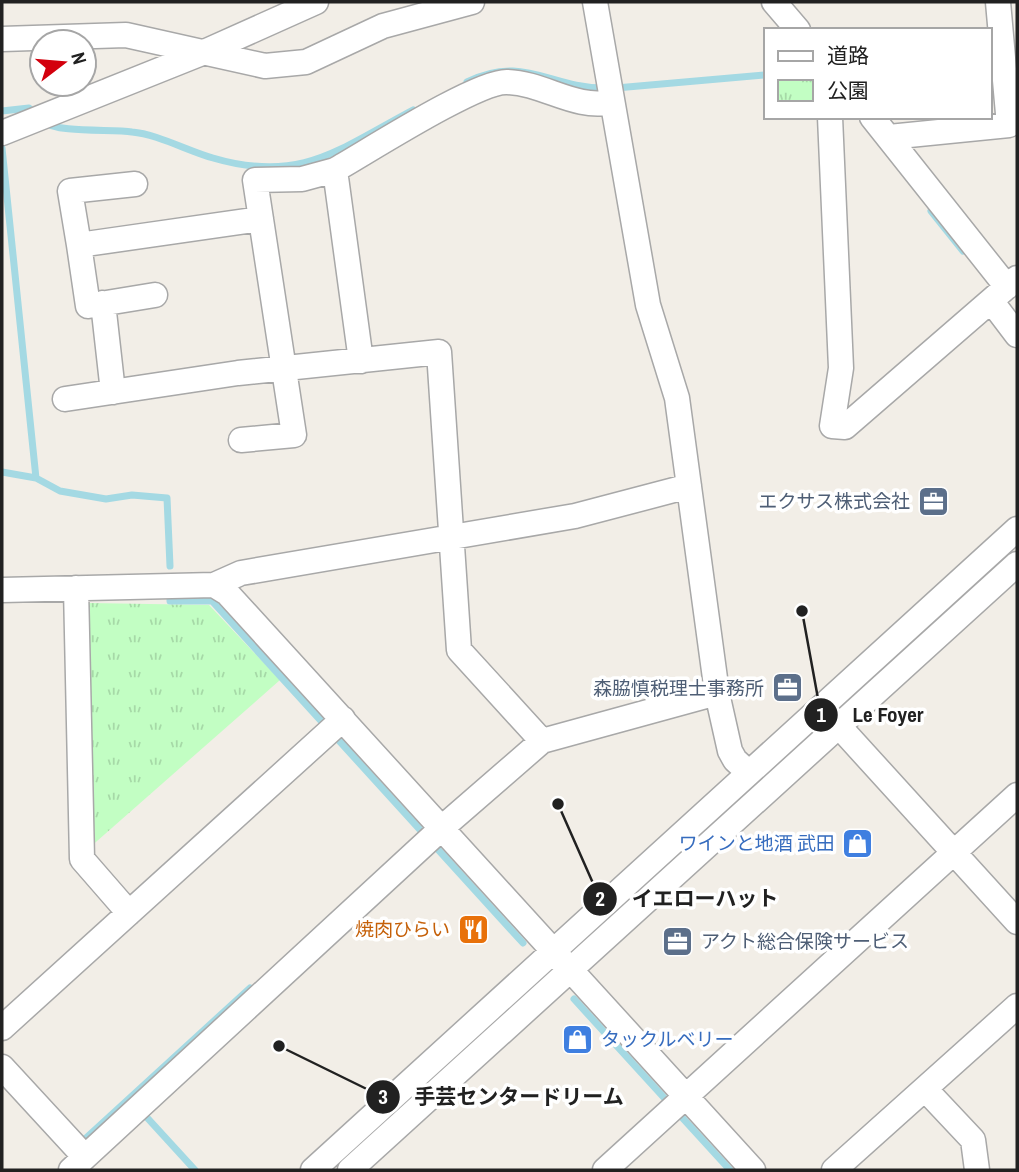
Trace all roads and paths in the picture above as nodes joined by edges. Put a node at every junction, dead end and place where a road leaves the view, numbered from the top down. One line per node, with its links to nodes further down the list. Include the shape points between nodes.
1 (316, 2): 8 (street)
2 (472, 2): 8 (street, via 383,26 306,62 265,66)
3 (595, 2): 9 (street)
4 (774, 2): 6 (street)
5 (998, 2): 13 (street, via 1009,125)
6 (796, 28)
7 (2, 39): 8 (street, via 126,35)
8 (202, 53): 12 (street)
9 (606, 98): 14 (street, via 586,104 521,83 503,82 458,100); 27 (street, via 648,305 677,398)
10 (830, 119): 18 (street, via 841,368 832,426 845,427)
11 (874, 119): 13 (street)
12 (2, 132)
13 (889, 137): 18 (street)
14 (335, 170): 16 (street, via 302,179 255,180); 22 (street)
15 (135, 184): 17 (street, via 70,191)
16 (261, 219): 17 (street); 23 (street)
17 (79, 245): 20 (street, via 88,306)
18 (1003, 291): 21 (street)
19 (155, 295): 20 (street)
20 (103, 303): 24 (street)
21 (1017, 335)
22 (361, 361): 23 (street); 29 (street, via 439,352)
23 (283, 369): 24 (street); 26 (street, via 294,435)
24 (113, 392): 25 (street)
25 (65, 399)
26 (240, 440)
27 (689, 486): 29 (street, via 575,516); 34 (street)
28 (1017, 529): 35 (street)
29 (450, 535): 31 (street, via 241,573); 38 (street, via 459,650)
30 (1017, 564): 36 (street)
31 (214, 585): 32 (street); 37 (street, via 227,593)
32 (76, 588): 33 (street); 43 (street, via 82,859)
33 (2, 590)
34 (717, 693): 38 (street); 39 (street, via 730,751)
35 (821, 707): 36 (street); 39 (street)
36 (838, 725): 42 (street); 46 (street)
37 (334, 726): 41 (street); 43 (street)
38 (542, 741): 41 (street)
39 (748, 772): 45 (street)
40 (1017, 796): 42 (street)
41 (434, 836): 45 (street); 52 (street)
42 (953, 855): 44 (street); 51 (street)
43 (129, 913): 48 (street)
44 (1017, 922)
45 (554, 949): 46 (street); 53 (street)
46 (572, 969): 51 (street); 54 (street)
47 (1017, 1006): 50 (street)
48 (2, 1028)
49 (2, 1066): 52 (street)
50 (925, 1088): 57 (street); 58 (street, via 973,1140)
51 (678, 1103): 55 (street); 56 (street)
52 (78, 1164)
53 (313, 1170)
54 (350, 1170)
55 (605, 1170)
56 (753, 1170)
57 (834, 1170)
58 (976, 1170)

